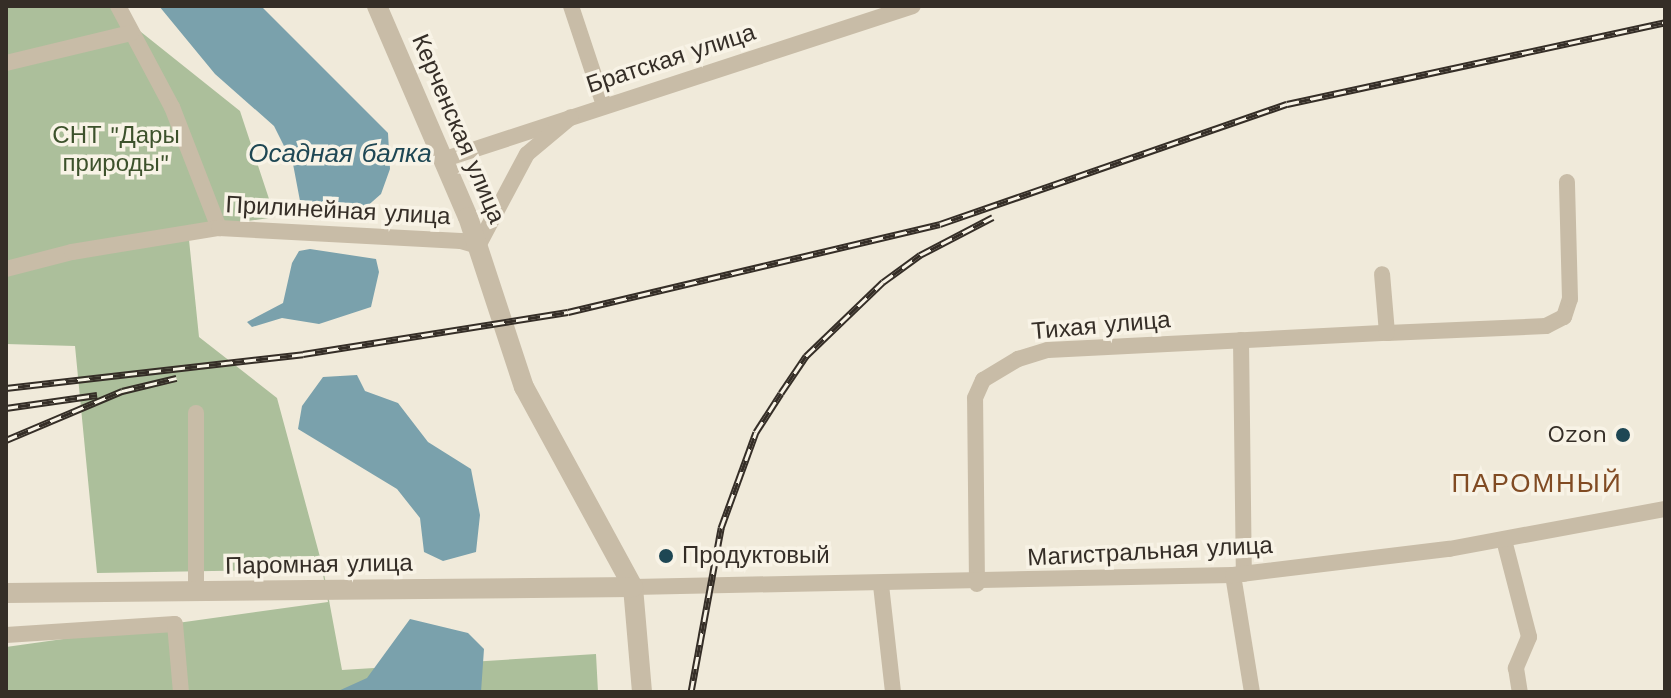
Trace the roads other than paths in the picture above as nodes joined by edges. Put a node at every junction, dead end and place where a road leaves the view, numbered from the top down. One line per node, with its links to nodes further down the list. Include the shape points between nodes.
1 (118, 6): 5 (street)
2 (377, 6): 9 (street, Керченская улица)
3 (571, 6): 7 (street)
4 (913, 6): 7 (street, Братская улица)
5 (131, 33): 6 (street); 11 (street, via 172,107)
6 (6, 63)
7 (604, 105): 8 (street, Братская улица)
8 (571, 117): 9 (street, Братская улица); 12 (street, via 527,154)
9 (445, 159): 12 (street, Керченская улица)
10 (1567, 182): 15 (street, Тихая улица, via 1570,299 1564,317 1546,326)
11 (219, 228): 12 (street, Прилинейная улица); 13 (street, Прилинейная улица, via 72,252)
12 (478, 246): 23 (street, Керченская улица, via 524,387)
13 (6, 269)
14 (1382, 274): 15 (street)
15 (1387, 333): 16 (street, Тихая улица)
16 (1241, 340): 20 (street); 21 (street, Тихая улица, via 1048,350 1018,359 983,380 975,398)
17 (196, 413): 24 (street)
18 (1665, 509): 19 (street, Магистральная улица)
19 (1504, 540): 20 (street, Магистральная улица); 31 (street, via 1529,637 1516,668)
20 (1238, 575): 21 (street, Магистральная улица); 30 (street)
21 (977, 584): 22 (street, Магистральная улица)
22 (881, 585): 23 (street, Магистральная улица); 29 (street)
23 (633, 587): 24 (street, Паромная улица); 28 (street)
24 (196, 592): 25 (street, Паромная улица)
25 (6, 593)
26 (6, 635): 27 (street, via 175,624)
27 (181, 692)
28 (642, 692)
29 (893, 692)
30 (1252, 692)
31 (1520, 692)

